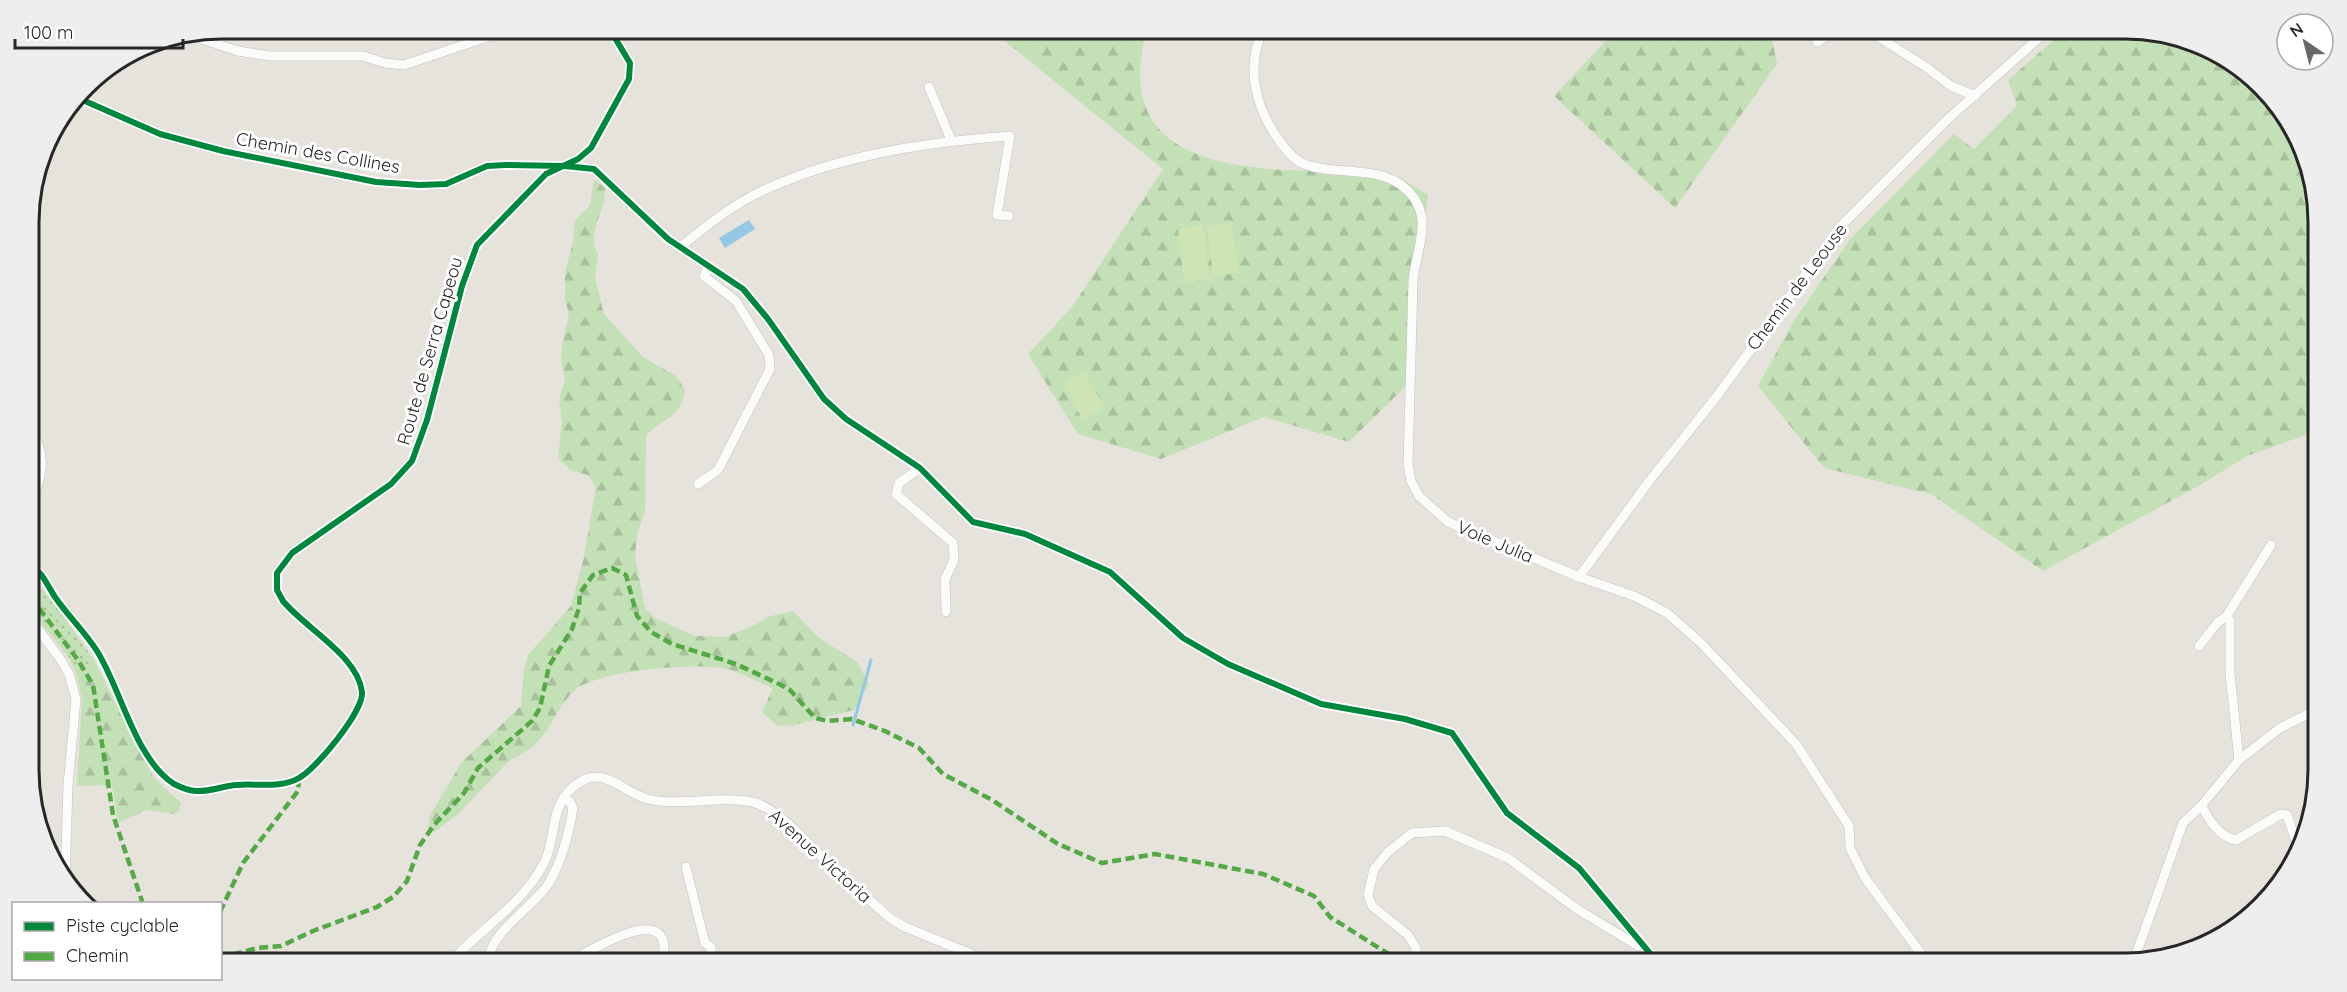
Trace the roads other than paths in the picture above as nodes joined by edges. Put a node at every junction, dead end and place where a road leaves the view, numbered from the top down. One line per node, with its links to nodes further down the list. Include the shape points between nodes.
1 (481, 39): 7 (street, via 404,65 363,56 269,56)
2 (616, 39): 13 (street, Route de Serra Capeou, via 630,63 629,79 591,148)
3 (1261, 39): 23 (street, Voie Julia, via 1255,64 1258,103 1261,114 1286,150 1305,164 1379,174 1409,193 1419,209 1422,220 1413,279 1408,464 1419,496 1448,522)
4 (1822, 39): 8 (street)
5 (1881, 39): 10 (street, via 1951,86)
6 (2038, 39): 10 (street, Chemin de Leouse)
7 (205, 40)
8 (1817, 42)
9 (929, 87): 12 (street)
10 (1975, 96): 23 (street, Chemin de Leouse, via 1839,228)
11 (84, 101): 13 (street, Chemin des Collines, via 160,134 376,182 434,185 487,166)
12 (951, 140): 14 (street, via 1010,136 997,215); 15 (street, via 817,169 760,192)
13 (565, 166): 15 (street, Chemin des Collines, via 594,169); 22 (street, Route de Serra Capeou, via 537,181 477,245 412,461 391,484 292,553 277,573 277,590 283,601 343,658 359,679 362,692 362,702 326,753 299,778 286,783 196,791 173,783 151,759 96,650)
14 (1009, 216)
15 (679, 248): 16 (street, Chemin des Collines)
16 (708, 266): 18 (street, Chemin des Collines, via 751,297 832,408); 20 (street, via 704,276 736,301 769,355 771,369 718,470)
17 (39, 447): 19 (street, via 43,466)
18 (920, 468): 24 (street, via 899,483 896,494 953,543 954,560 945,579); 35 (street, Chemin des Collines, via 973,522 1025,534 1110,572 1208,655 1322,704 1405,719 1452,733 1507,813 1579,868)
19 (39, 480)
20 (698, 484)
21 (2271, 544): 25 (street)
22 (39, 572)
23 (1580, 577): 43 (street, Voie Julia, via 1634,596 1667,613 1701,643 1796,744 1849,826 1850,848 1864,878)
24 (946, 612)
25 (2226, 616): 27 (street); 29 (street, via 2230,620 2230,673)
26 (39, 631): 33 (street, via 65,667 76,699)
27 (2199, 646)
28 (2308, 714): 29 (street, via 2280,728)
29 (2239, 760): 31 (street)
30 (563, 798): 36 (street, Avenue Victoria, via 545,861 537,875); 37 (street, via 573,808 562,858 537,899 494,942); 41 (street, Avenue Victoria, via 586,779 603,778 651,800 755,803 772,811 891,919)
31 (2202, 805): 32 (street, via 2228,839 2236,840 2281,814 2287,815); 44 (street, via 2184,823)
32 (2295, 838)
33 (65, 865)
34 (686, 867): 40 (street)
35 (1646, 951): 42 (street, via 1577,909 1508,858 1445,831 1413,833 1374,869 1368,895 1372,906 1408,935)
36 (460, 953)
37 (491, 953)
38 (587, 953): 39 (street, via 643,929 656,931 663,938)
39 (664, 953)
40 (711, 953)
41 (969, 953)
42 (1416, 953)
43 (1920, 953)
44 (2137, 953)

